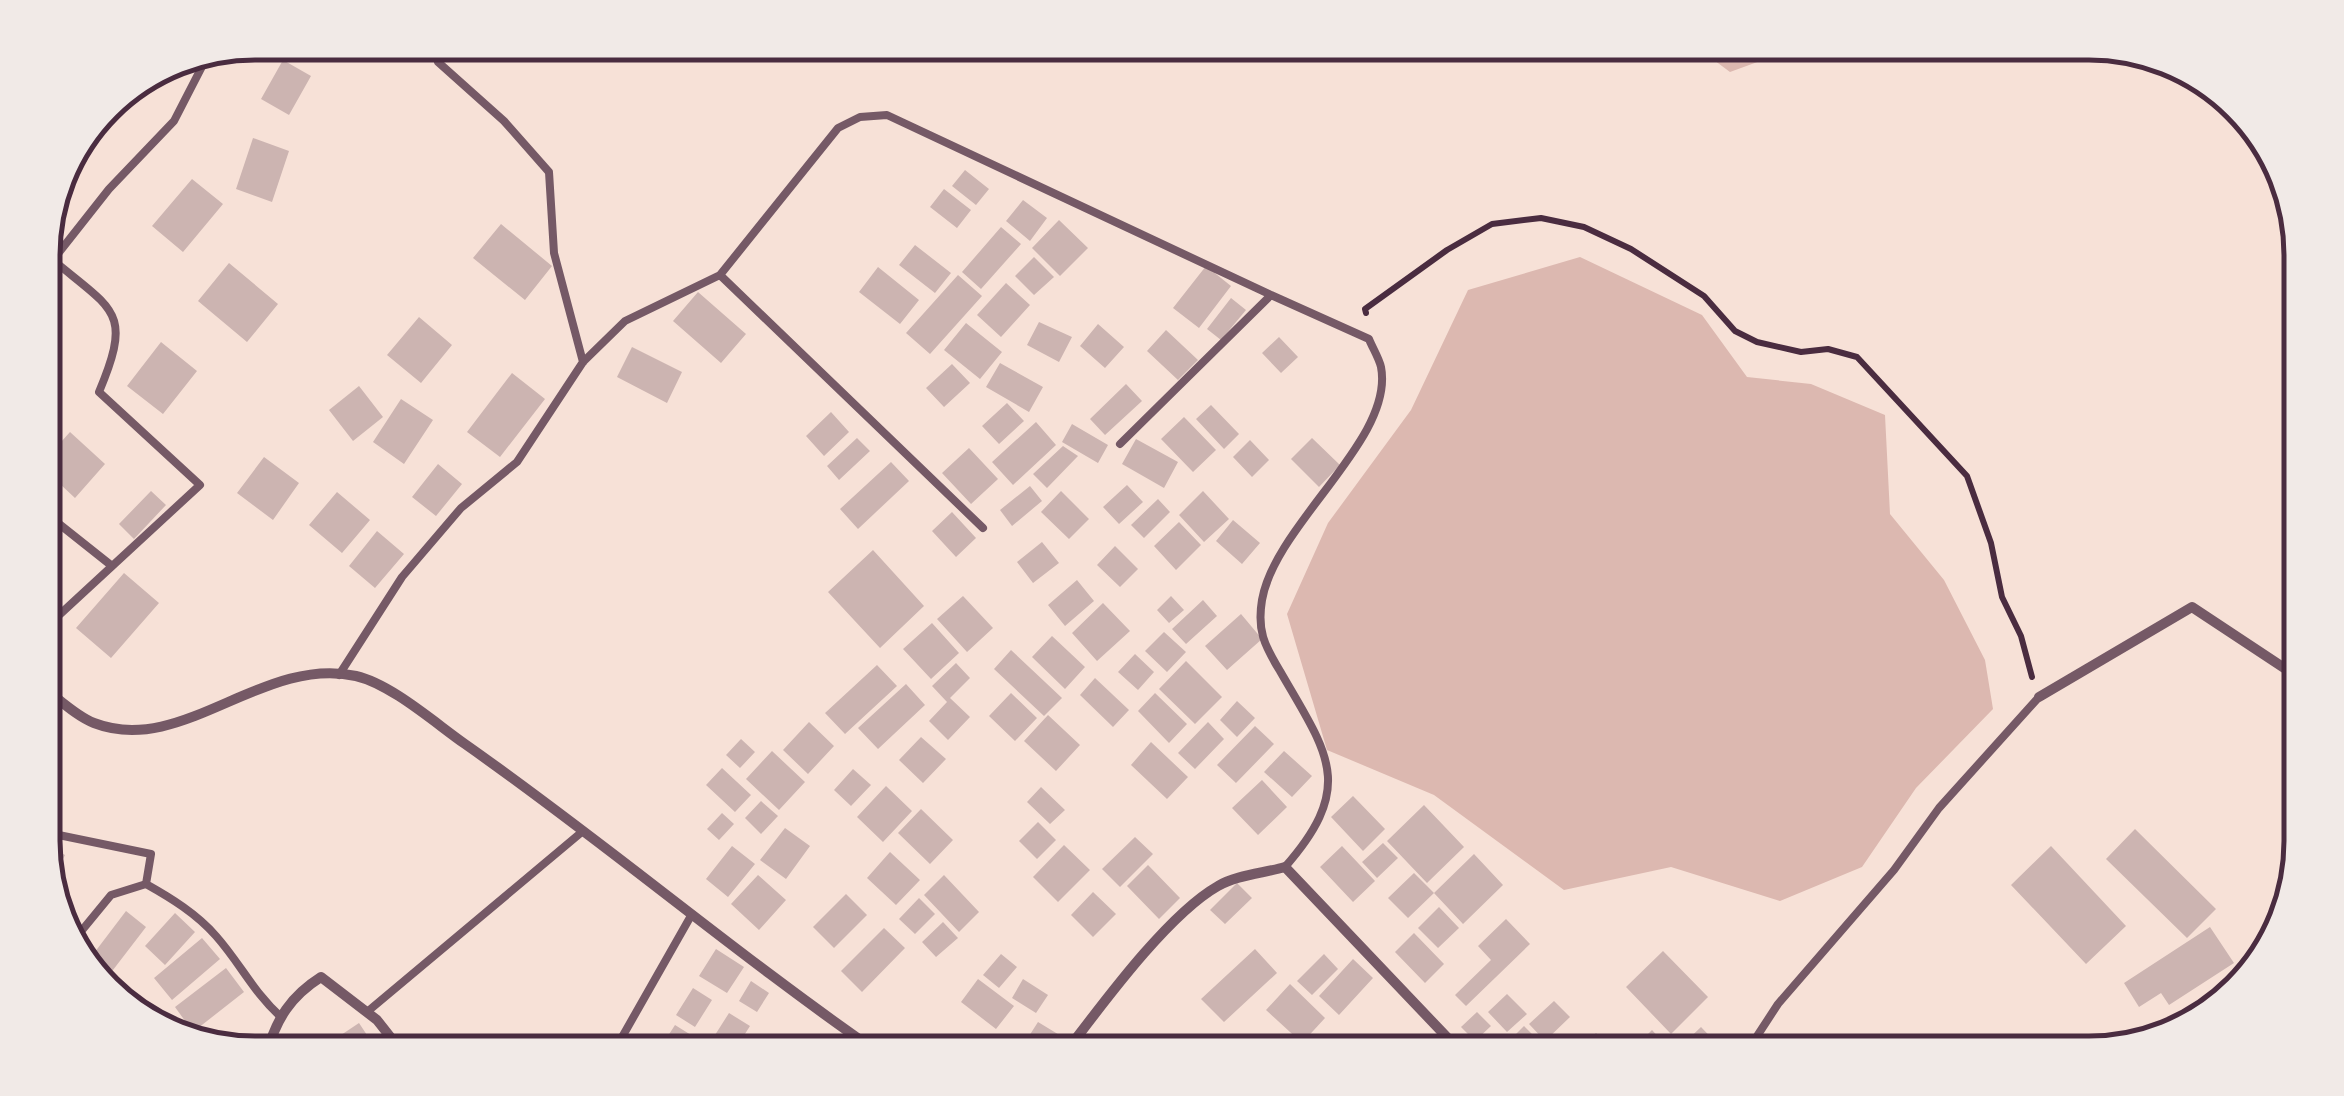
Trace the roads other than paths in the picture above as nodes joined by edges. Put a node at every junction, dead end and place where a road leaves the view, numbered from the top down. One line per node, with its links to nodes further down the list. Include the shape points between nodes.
1 (437, 60): 7 (lane, via 549,172 554,253)
2 (202, 68): 3 (lane, via 174,121)
3 (60, 251)
4 (60, 266): 11 (lane, via 117,320 116,353 100,392 200,485)
5 (720, 276): 6 (lane, via 838,128 860,116 887,115); 7 (lane, via 625,321); 10 (lane)
6 (1271, 295): 8 (lane); 19 (lane, via 1369,339 1381,368 1377,404 1352,454 1281,553 1263,593 1258,624 1321,743 1329,776 1324,812)
7 (584, 362): 14 (lane, via 517,462 461,508 402,577)
8 (1120, 444)
9 (60, 525): 11 (lane)
10 (983, 528)
11 (112, 566): 12 (lane)
12 (60, 614)
13 (2284, 668): 15 (street, via 2192,607)
14 (339, 674): 16 (street, via 278,680 134,732 91,722); 17 (street, via 391,693)
15 (2039, 697): 31 (lane, via 1939,808)
16 (60, 700)
17 (582, 830): 21 (street); 23 (lane)
18 (60, 835): 20 (lane, via 151,854)
19 (1286, 867): 29 (street, via 1219,885 1177,920); 30 (street)
20 (146, 884): 22 (lane, via 111,895); 24 (lane, via 216,935 260,999)
21 (692, 914): 27 (lane); 28 (street)
22 (82, 930)
23 (366, 1012): 24 (street, via 320,977 296,993); 26 (street)
24 (281, 1016): 25 (street)
25 (272, 1036)
26 (389, 1036)
27 (623, 1036)
28 (856, 1036)
29 (1078, 1036)
30 (1446, 1036)
31 (1757, 1036)

